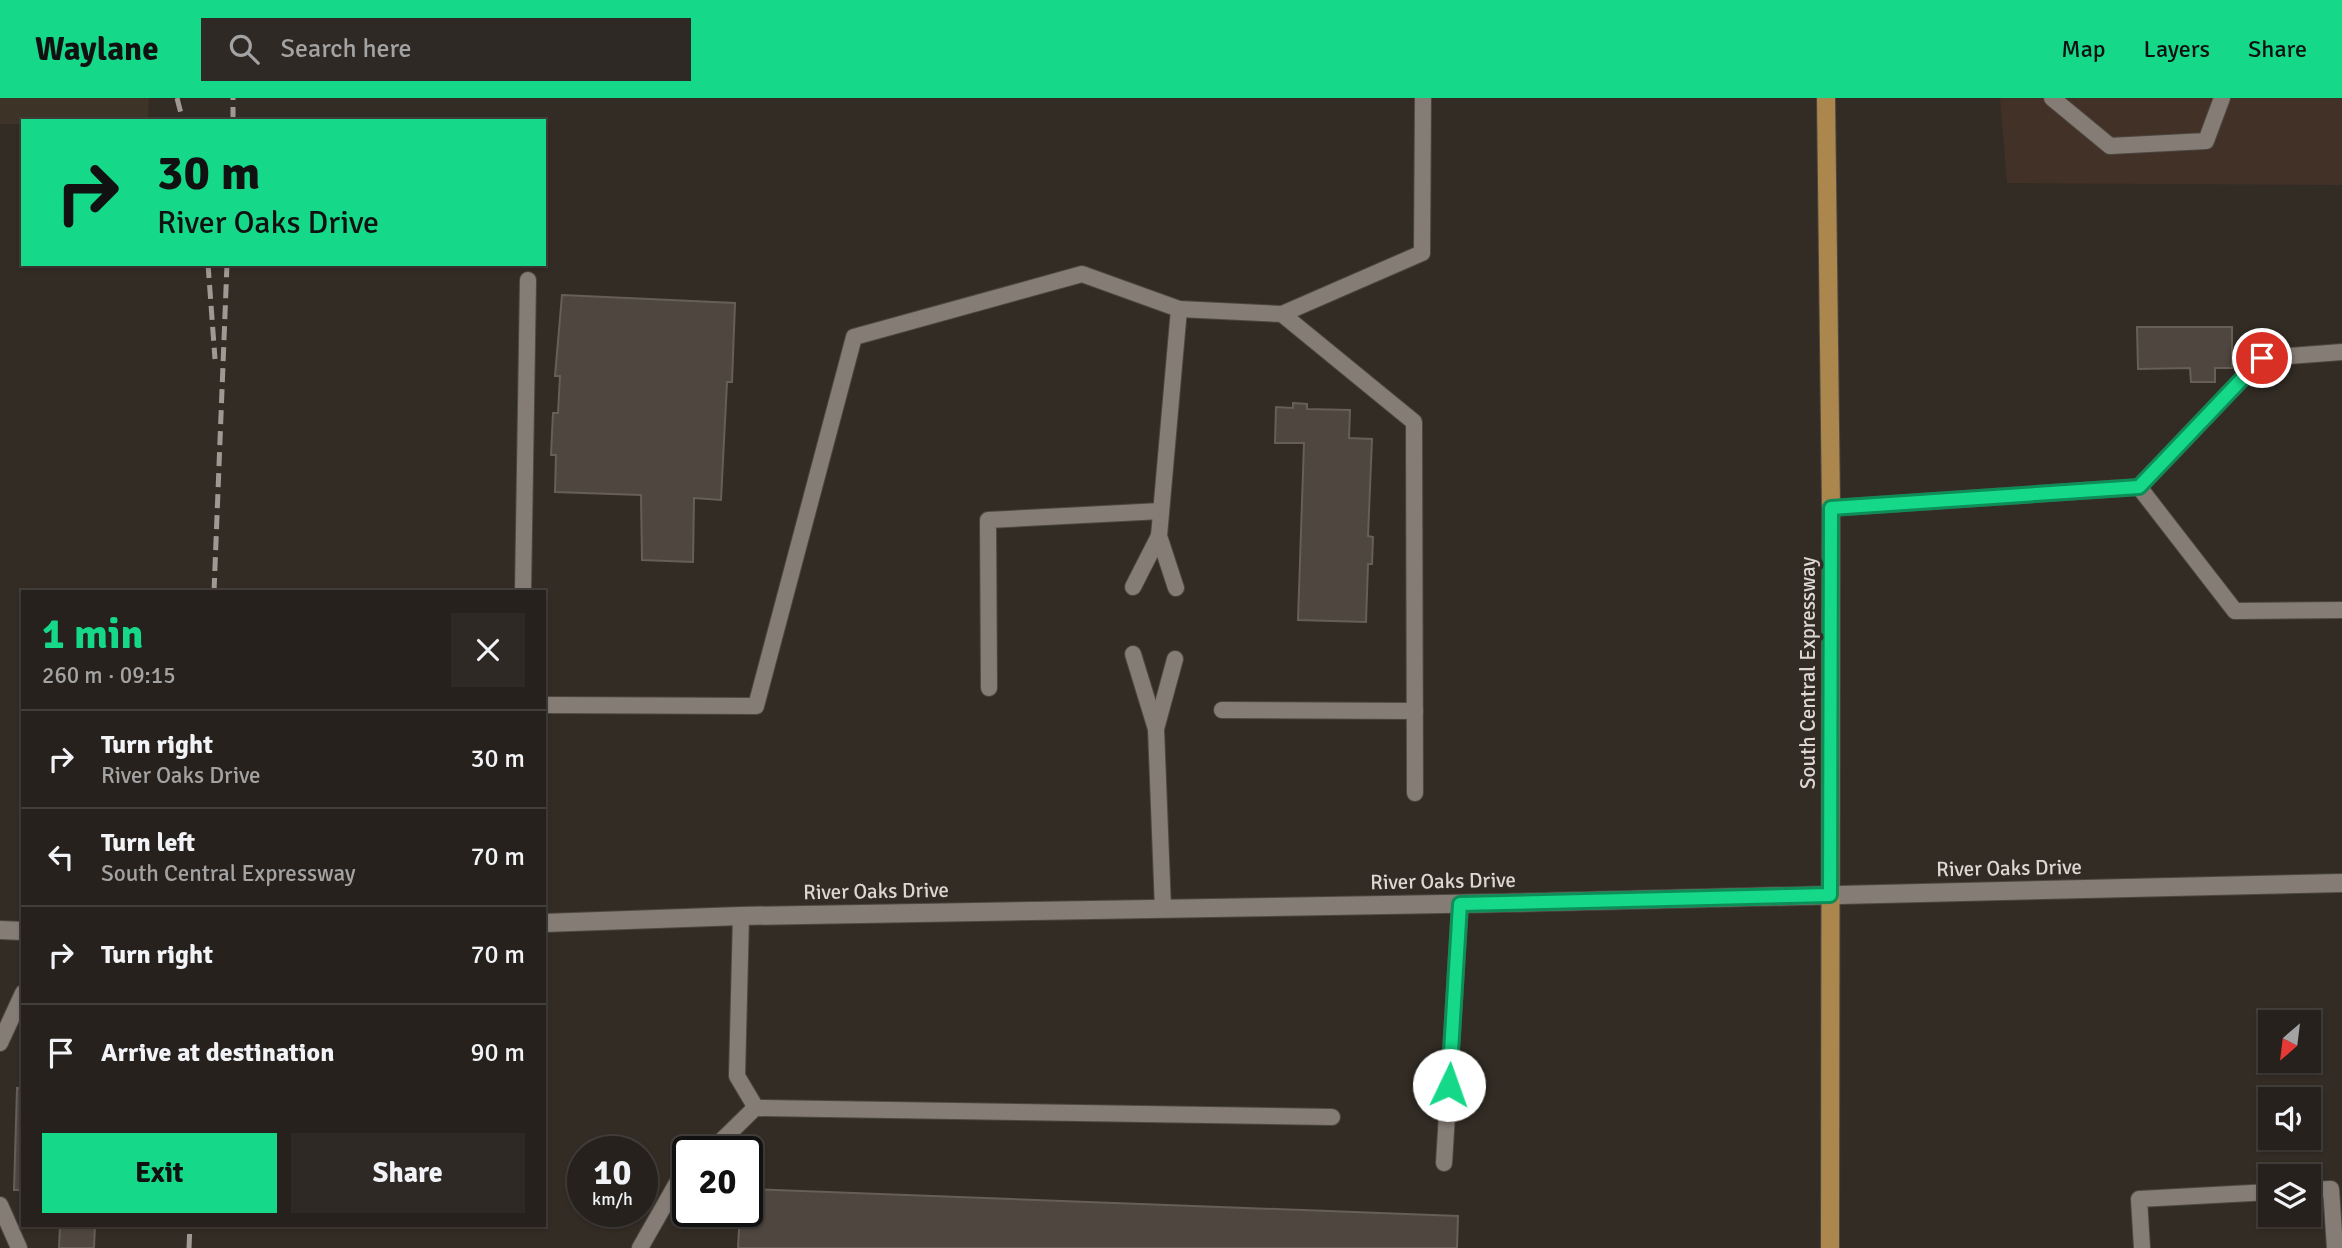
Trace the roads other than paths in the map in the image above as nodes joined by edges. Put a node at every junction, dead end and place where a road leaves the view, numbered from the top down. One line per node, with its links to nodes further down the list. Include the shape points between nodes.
1 (1423, 98): 7 (lane, via 1422,253)
2 (1826, 98): 10 (main road, South Central Expressway)
3 (2052, 98): 4 (lane, via 2110,146 2206,141)
4 (2222, 98)
5 (528, 280): 15 (lane)
6 (1179, 309): 7 (lane); 11 (lane); 20 (lane, via 1082,274 854,337 756,706)
7 (1282, 314): 22 (lane, via 1415,422)
8 (2342, 352): 9 (lane, via 2262,358)
9 (2139, 487): 10 (lane); 16 (lane, via 2235,611)
10 (1831, 508): 26 (main road, South Central Expressway)
11 (1161, 511): 12 (lane); 19 (lane, via 988,520)
12 (1159, 536): 13 (lane); 14 (lane)
13 (1133, 587)
14 (1176, 588)
15 (523, 590)
16 (2342, 610)
17 (1133, 654): 23 (lane)
18 (1175, 659): 23 (lane)
19 (989, 688)
20 (546, 705)
21 (1222, 710): 22 (lane)
22 (1415, 711): 24 (lane)
23 (1156, 729): 28 (lane)
24 (1415, 793)
25 (2342, 883): 26 (street, River Oaks Drive)
26 (1830, 895): 27 (street, River Oaks Drive); 45 (main road, South Central Expressway)
27 (1460, 904): 28 (street, River Oaks Drive); 38 (lane)
28 (1163, 909): 29 (street, River Oaks Drive)
29 (741, 916): 30 (street, River Oaks Drive); 35 (lane, via 737,1076)
30 (546, 923)
31 (0, 930): 32 (street)
32 (21, 931)
33 (21, 997): 34 (lane)
34 (0, 1044)
35 (756, 1107): 36 (lane); 37 (lane)
36 (1332, 1117)
37 (726, 1136)
38 (1444, 1163)
39 (2321, 1189): 47 (lane, via 2331,1189)
40 (672, 1192): 44 (lane)
41 (2258, 1193): 46 (lane, via 2139,1199)
42 (0, 1205): 43 (lane)
43 (19, 1248)
44 (640, 1248)
45 (1830, 1248)
46 (2142, 1248)
47 (2335, 1248)

